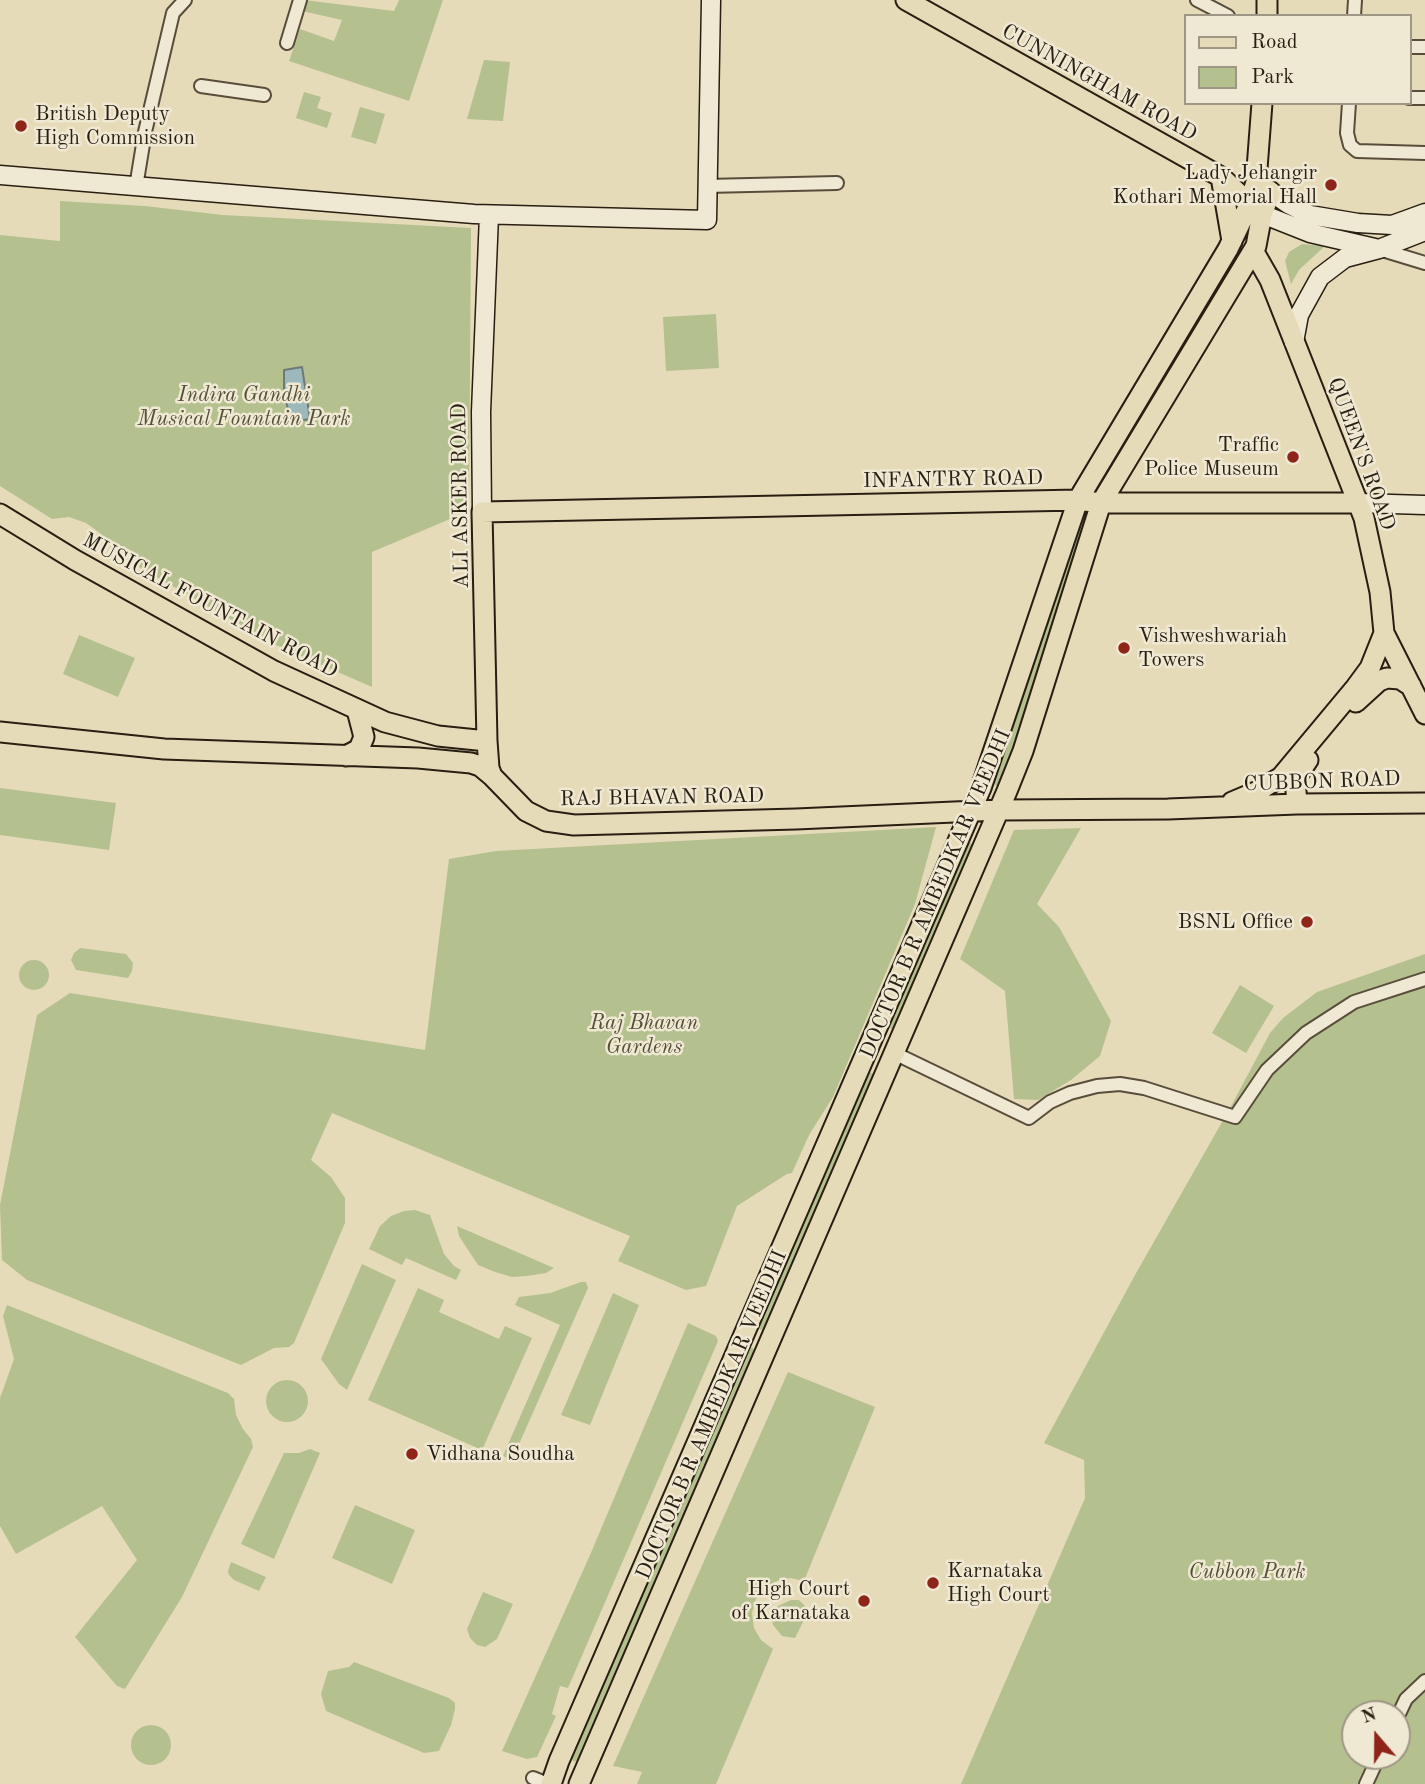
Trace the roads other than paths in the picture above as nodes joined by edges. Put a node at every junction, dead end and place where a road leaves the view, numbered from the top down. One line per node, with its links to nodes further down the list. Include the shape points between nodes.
1 (185, 0): 18 (street, via 173,13)
2 (300, 0): 7 (street)
3 (711, 0): 17 (street)
4 (906, 0): 14 (main road, CUNNINGHAM ROAD)
5 (1197, 0): 6 (street)
6 (1224, 14)
7 (287, 43)
8 (201, 86): 9 (street)
9 (264, 95)
10 (1262, 105): 16 (main road)
11 (1349, 105): 12 (street, via 1347,133 1357,151)
12 (1425, 153)
13 (0, 176): 18 (street)
14 (1221, 177): 16 (main road); 19 (main road, CUNNINGHAM ROAD); 23 (main road)
15 (837, 183): 17 (street)
16 (1261, 183): 19 (main road, DOCTOR B R AMBEDKAR VEEDHI); 20 (street, via 1310,215 1392,225)
17 (706, 186): 21 (street, via 707,220)
18 (136, 187): 21 (street)
19 (1256, 210): 23 (main road, DOCTOR B R AMBEDKAR VEEDHI); 24 (street, via 1310,233); 25 (main road, DOCTOR B R AMBEDKAR VEEDHI)
20 (1425, 213)
21 (489, 215): 32 (street, ALI ASKER ROAD)
22 (1425, 231): 24 (street)
23 (1232, 241): 25 (main road); 28 (main road, DOCTOR B R AMBEDKAR VEEDHI)
24 (1379, 249): 26 (street); 27 (street, via 1345,258 1320,277 1299,315)
25 (1254, 252): 27 (main road, QUEEN'S ROAD); 29 (main road, DOCTOR B R AMBEDKAR VEEDHI)
26 (1425, 263)
27 (1294, 342): 30 (main road, QUEEN'S ROAD)
28 (1077, 500): 29 (main road, INFANTRY ROAD); 32 (main road, INFANTRY ROAD); 46 (main road, DOCTOR B R AMBEDKAR VEEDHI)
29 (1101, 503): 30 (main road, INFANTRY ROAD); 45 (main road, DOCTOR B R AMBEDKAR VEEDHI, via 1023,751)
30 (1358, 503): 31 (street, INFANTRY ROAD); 34 (main road, QUEEN'S ROAD, via 1380,592)
31 (1425, 505)
32 (482, 512): 39 (main road, ALI ASKER ROAD)
33 (0, 514): 36 (main road, MUSICAL FOUNTAIN ROAD, via 274,671)
34 (1384, 633): 35 (main road, QUEEN'S ROAD); 44 (main road, via 1356,687 1281,777)
35 (1411, 686): 37 (main road, QUEEN'S ROAD); 43 (main road, via 1387,677 1364,692 1297,774)
36 (357, 710): 39 (main road, MUSICAL FOUNTAIN ROAD, via 438,736); 40 (main road, via 364,737 359,749)
37 (1425, 714)
38 (0, 732): 40 (main road, RAJ BHAVAN ROAD, via 164,749)
39 (487, 741): 41 (main road, ALI ASKER ROAD)
40 (346, 756): 41 (main road, RAJ BHAVAN ROAD, via 459,761 480,766)
41 (492, 776): 47 (main road, RAJ BHAVAN ROAD, via 526,811 546,821 573,825)
42 (1425, 803): 43 (main road, CUBBON ROAD)
43 (1297, 804): 44 (main road, CUBBON ROAD)
44 (1220, 807): 45 (main road, RAJ BHAVAN ROAD)
45 (999, 810): 46 (main road, RAJ BHAVAN ROAD); 51 (main road, DOCTOR B R AMBEDKAR VEEDHI)
46 (972, 811): 47 (main road, RAJ BHAVAN ROAD); 48 (main road, DOCTOR B R AMBEDKAR VEEDHI)
47 (929, 813): 48 (main road, via 947,831 939,857)
48 (942, 875): 50 (main road, DOCTOR B R AMBEDKAR VEEDHI)
49 (1425, 979): 51 (street, via 1354,1002 1306,1033 1267,1070 1235,1117 1120,1084 1070,1093 1028,1118)
50 (875, 1029): 51 (main road); 52 (main road, DOCTOR B R AMBEDKAR VEEDHI)
51 (894, 1052): 52 (main road); 57 (main road, DOCTOR B R AMBEDKAR VEEDHI)
52 (863, 1056): 56 (main road, DOCTOR B R AMBEDKAR VEEDHI)
53 (1425, 1681): 54 (street)
54 (1406, 1700)
55 (539, 1784): 56 (street, via 533,1778)
56 (550, 1784)
57 (579, 1784)

